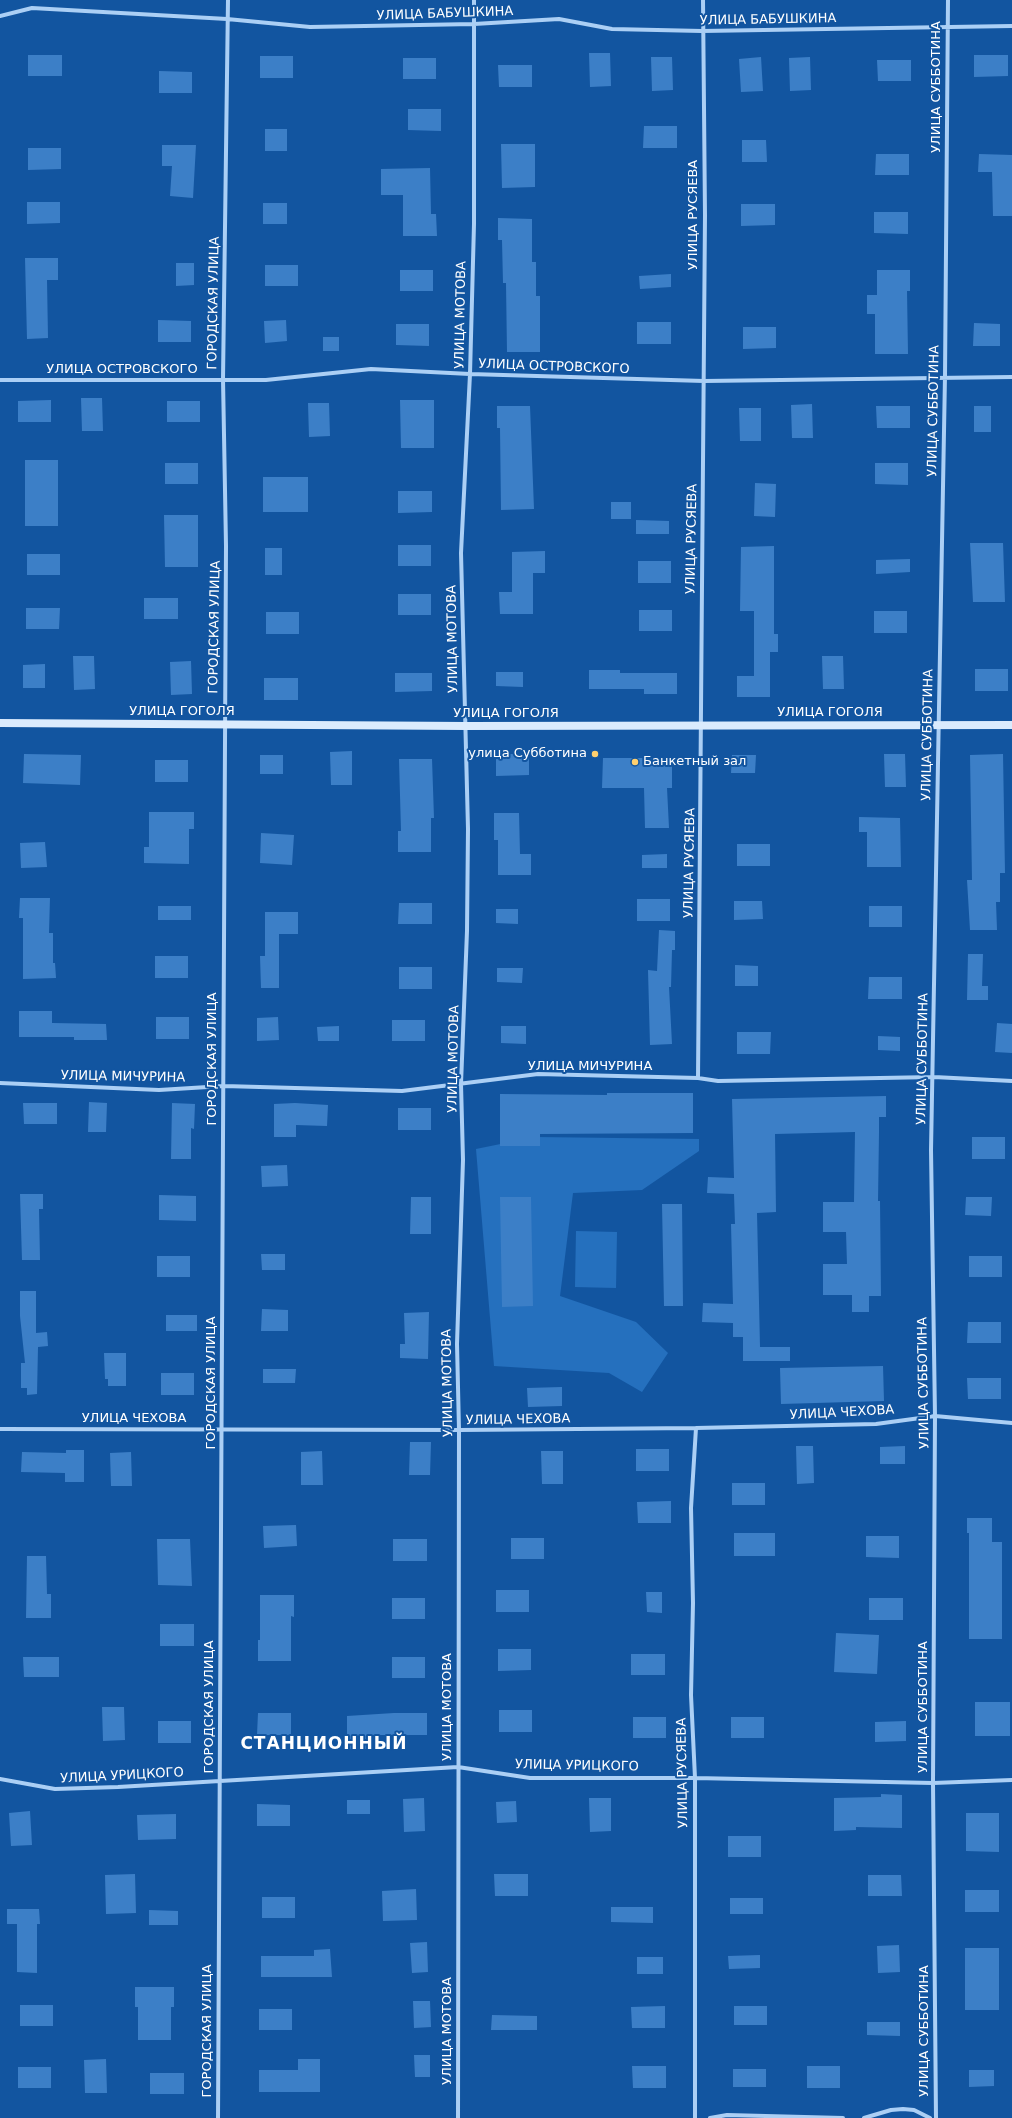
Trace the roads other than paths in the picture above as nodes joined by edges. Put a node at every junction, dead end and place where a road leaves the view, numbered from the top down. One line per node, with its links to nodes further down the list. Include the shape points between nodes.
1 (228, 0): 6 (street, ГОРОДСКАЯ УЛИЦА)
2 (474, 0): 7 (street, УЛИЦА МОТОВА)
3 (703, 0): 10 (street, УЛИЦА РУСЯЕВА)
4 (948, 0): 9 (street, УЛИЦА СУББОТИНА)
5 (0, 16): 6 (street, УЛИЦА БАБУШКИНА, via 32,8)
6 (227, 19): 7 (street, УЛИЦА БАБУШКИНА, via 310,27); 14 (street, ГОРОДСКАЯ УЛИЦА)
7 (474, 24): 10 (street, УЛИЦА БАБУШКИНА, via 559,19 612,29); 11 (street, УЛИЦА МОТОВА, via 474,224)
8 (1012, 26): 9 (street, УЛИЦА БАБУШКИНА)
9 (948, 27): 10 (street, УЛИЦА БАБУШКИНА); 12 (street, УЛИЦА СУББОТИНА)
10 (702, 31): 16 (street, УЛИЦА РУСЯЕВА)
11 (470, 374): 14 (street, УЛИЦА ОСТРОВСКОГО, via 371,368 266,380); 16 (street, УЛИЦА ОСТРОВСКОГО); 22 (street, УЛИЦА МОТОВА, via 461,553)
12 (945, 376): 13 (street, УЛИЦА ОСТРОВСКОГО); 16 (street, УЛИЦА ОСТРОВСКОГО); 19 (street, УЛИЦА СУББОТИНА)
13 (1012, 377)
14 (223, 379): 15 (street, УЛИЦА ОСТРОВСКОГО); 20 (street, ГОРОДСКАЯ УЛИЦА, via 226,546)
15 (0, 380)
16 (704, 381): 18 (street, УЛИЦА РУСЯЕВА)
17 (0, 723): 20 (street, УЛИЦА ГОГОЛЯ)
18 (700, 724): 19 (street, УЛИЦА ГОГОЛЯ); 22 (street, УЛИЦА ГОГОЛЯ); 24 (street, УЛИЦА РУСЯЕВА)
19 (938, 724): 21 (street, УЛИЦА ГОГОЛЯ); 23 (street, УЛИЦА СУББОТИНА)
20 (224, 725): 22 (street, УЛИЦА ГОГОЛЯ); 28 (street, ГОРОДСКАЯ УЛИЦА)
21 (1012, 725)
22 (466, 726): 27 (street, УЛИЦА МОТОВА, via 467,931)
23 (934, 1077): 24 (street, УЛИЦА МИЧУРИНА, via 718,1081); 25 (street, УЛИЦА МИЧУРИНА); 29 (street, УЛИЦА СУББОТИНА, via 931,1150)
24 (698, 1078): 27 (street, УЛИЦА МИЧУРИНА, via 538,1074)
25 (1012, 1081)
26 (0, 1083): 28 (street, УЛИЦА МИЧУРИНА, via 159,1090)
27 (461, 1084): 28 (street, УЛИЦА МИЧУРИНА, via 402,1091); 34 (street, УЛИЦА МОТОВА, via 464,1160 457,1344)
28 (224, 1086): 33 (street, ГОРОДСКАЯ УЛИЦА)
29 (935, 1416): 30 (street, УЛИЦА ЧЕХОВА); 31 (street, УЛИЦА ЧЕХОВА, via 876,1424); 40 (street, УЛИЦА СУББОТИНА)
30 (1012, 1423)
31 (696, 1428): 34 (street, УЛИЦА ЧЕХОВА); 36 (street, УЛИЦА РУСЯЕВА, via 691,1508 691,1695)
32 (0, 1429): 33 (street, УЛИЦА ЧЕХОВА)
33 (221, 1430): 34 (street, УЛИЦА ЧЕХОВА); 38 (street, ГОРОДСКАЯ УЛИЦА)
34 (459, 1430): 35 (street, УЛИЦА МОТОВА)
35 (458, 1767): 36 (street, УЛИЦА УРИЦКОГО, via 530,1778); 38 (street, УЛИЦА УРИЦКОГО); 42 (street, УЛИЦА МОТОВА)
36 (695, 1778): 40 (street, УЛИЦА УРИЦКОГО); 43 (street, УЛИЦА РУСЯЕВА)
37 (0, 1779): 38 (street, УЛИЦА УРИЦКОГО, via 55,1789)
38 (219, 1780): 41 (street, ГОРОДСКАЯ УЛИЦА)
39 (1012, 1780): 40 (street, УЛИЦА УРИЦКОГО)
40 (933, 1783): 48 (street, УЛИЦА СУББОТИНА)
41 (218, 2118)
42 (458, 2118)
43 (695, 2118)
44 (710, 2118): 45 (street, via 728,2115)
45 (843, 2118)
46 (864, 2118): 47 (street, via 903,2109 914,2110)
47 (930, 2118)
48 (936, 2118)

